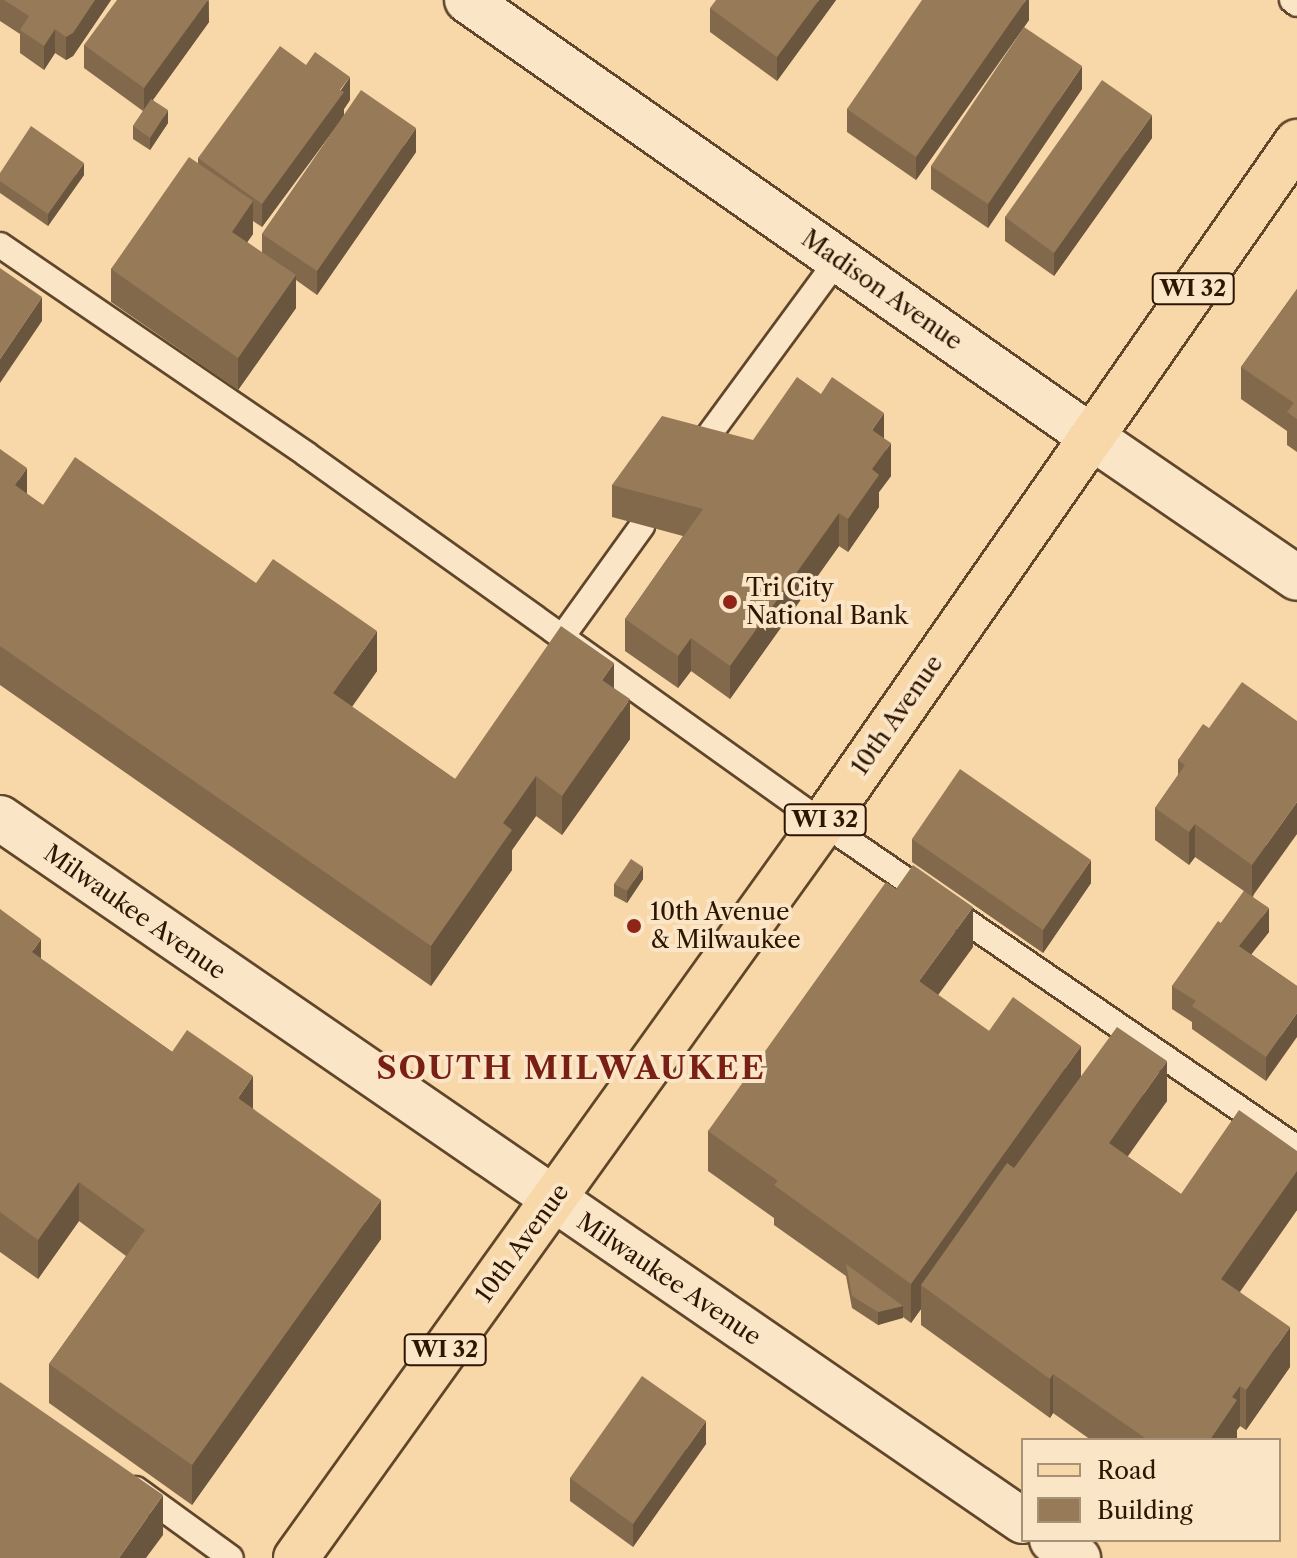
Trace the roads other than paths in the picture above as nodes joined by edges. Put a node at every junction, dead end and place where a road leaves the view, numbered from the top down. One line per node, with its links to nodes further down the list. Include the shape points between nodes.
1 (467, 0): 6 (street, Madison Avenue)
2 (1292, 0): 3 (lane)
3 (1297, 4)
4 (1297, 142): 7 (main road, 10th Avenue / WI 32)
5 (0, 245): 11 (lane)
6 (838, 259): 7 (street, Madison Avenue); 8 (lane)
7 (1090, 436): 10 (street, Madison Avenue); 13 (main road, 10th Avenue / WI 32)
8 (693, 456)
9 (642, 526): 11 (lane)
10 (1297, 578)
11 (562, 637): 13 (lane)
12 (0, 818): 15 (street, Milwaukee Avenue)
13 (823, 823): 14 (lane); 15 (main road, 10th Avenue / WI 32)
14 (1297, 1148)
15 (552, 1200): 17 (street, Milwaukee Avenue); 20 (main road, 10th Avenue / WI 32)
16 (115, 1474): 19 (lane)
17 (1021, 1520)
18 (1055, 1542): 21 (street)
19 (231, 1558)
20 (296, 1558)
21 (1078, 1558)

